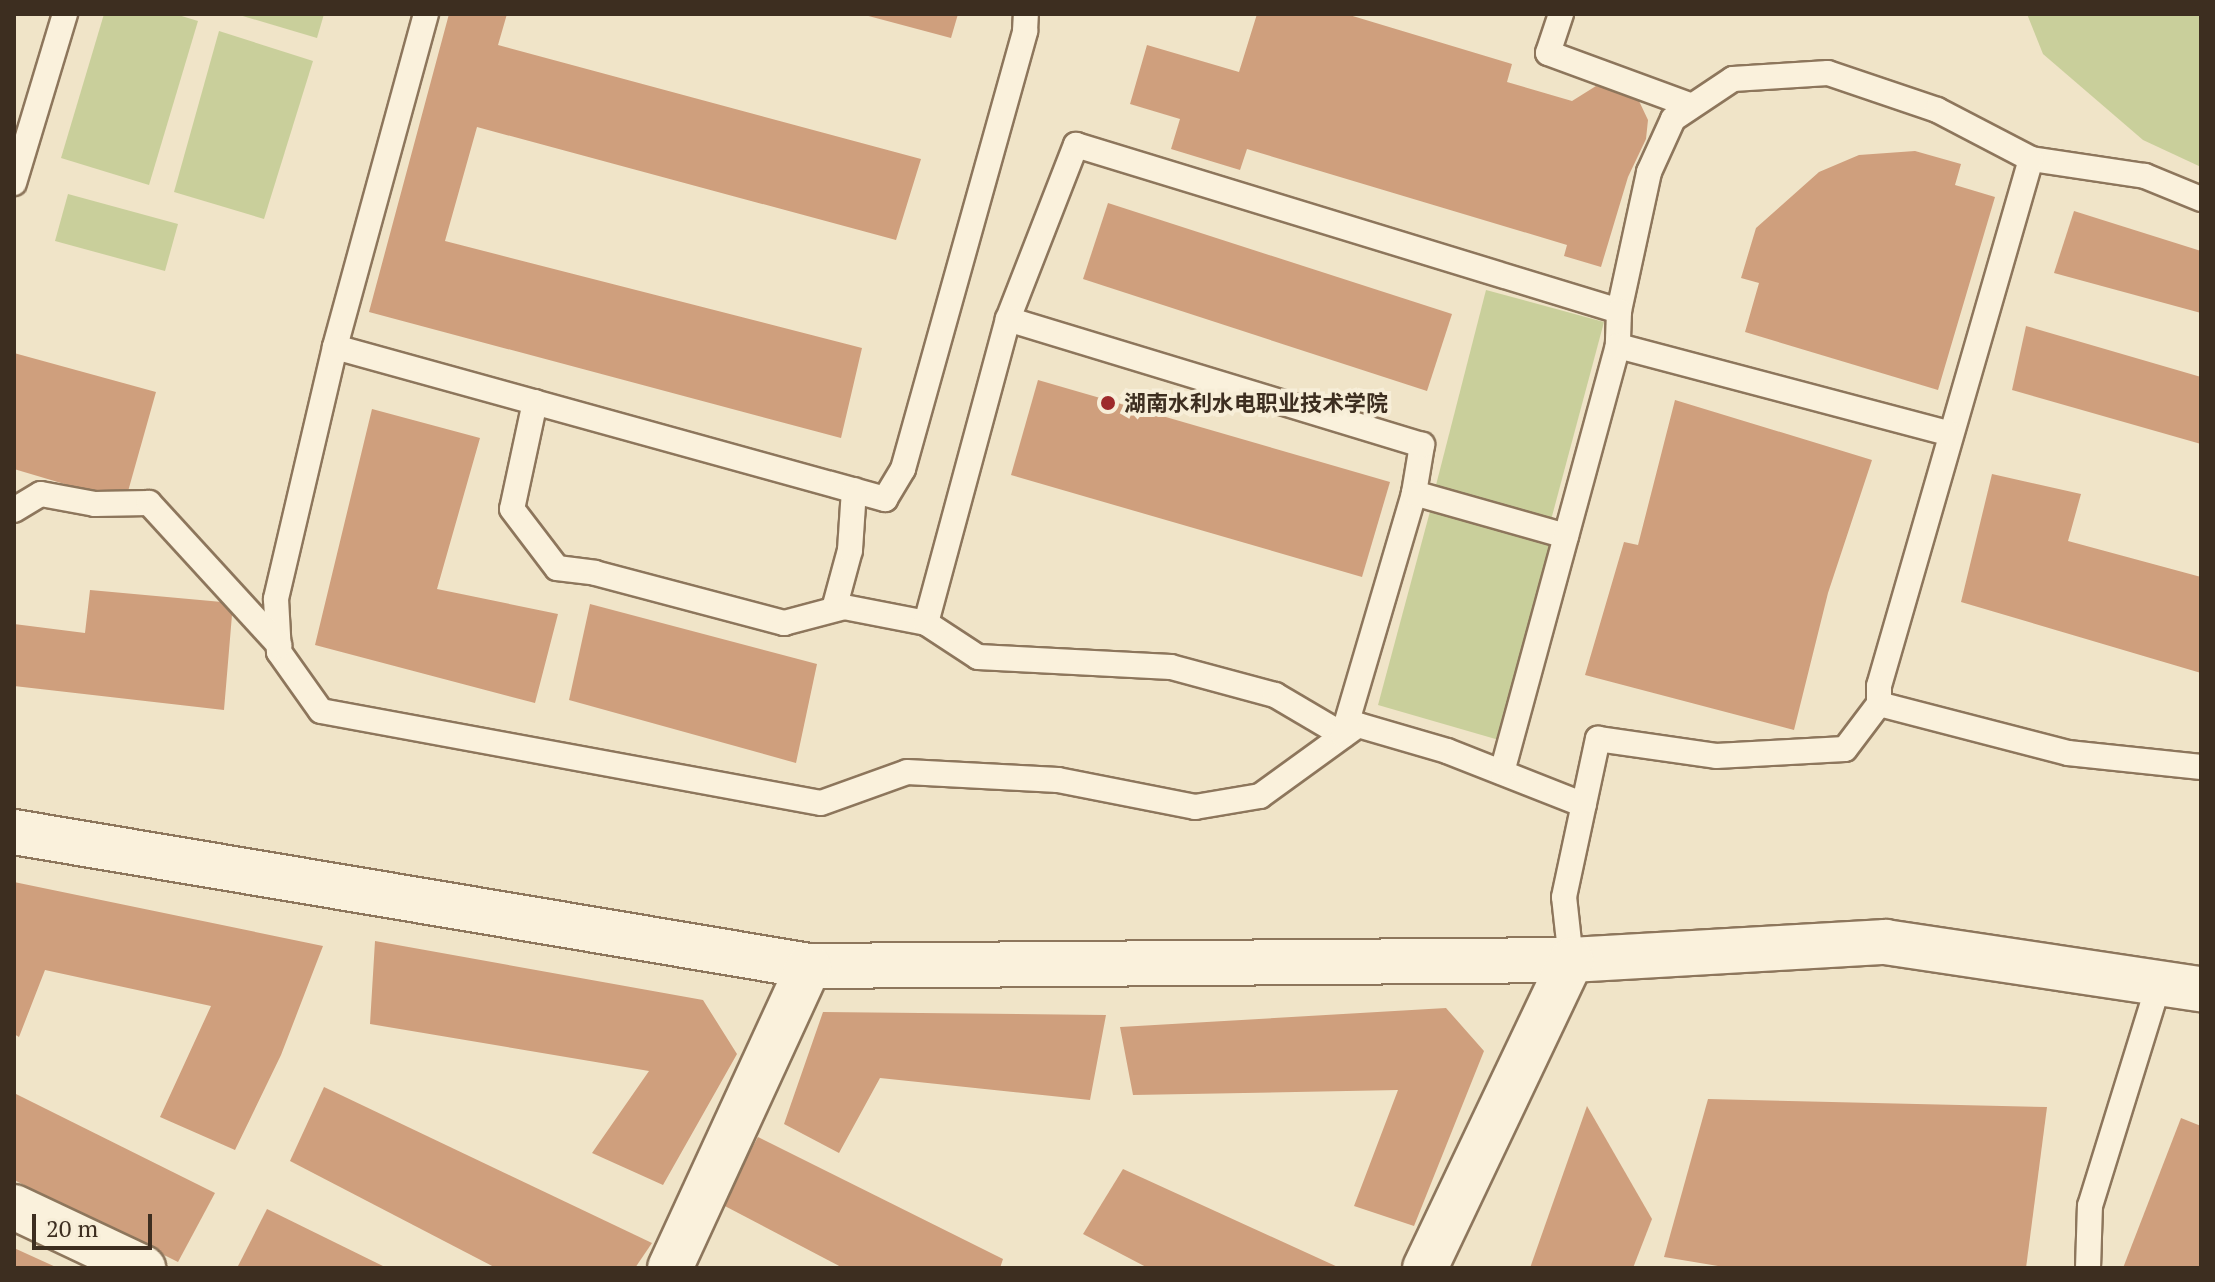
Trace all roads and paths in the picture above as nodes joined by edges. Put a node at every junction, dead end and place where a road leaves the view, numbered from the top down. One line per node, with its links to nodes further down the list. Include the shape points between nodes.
1 (65, 14): 7 (lane)
2 (426, 14): 12 (lane)
3 (1026, 14): 15 (lane, via 903,469 885,499)
4 (1561, 14): 5 (lane, via 1548,53)
5 (1692, 106): 6 (lane, via 1733,79 1828,73 1937,110); 9 (lane, via 1673,119 1649,172)
6 (2031, 159): 8 (lane, via 2145,176); 14 (lane)
7 (14, 183)
8 (2201, 199)
9 (1619, 311): 10 (lane, via 1076,145); 11 (lane)
10 (1008, 319): 16 (lane, via 1422,445); 20 (lane)
11 (1618, 346): 14 (lane); 18 (lane)
12 (335, 347): 13 (lane); 21 (lane, via 276,599)
13 (535, 402): 15 (lane); 19 (lane, via 512,509 557,568 595,573 784,623)
14 (1950, 434): 22 (lane, via 1879,686)
15 (854, 490): 19 (lane, via 850,550)
16 (1414, 493): 18 (lane); 23 (lane)
17 (14, 510): 21 (lane, via 41,494 95,504 149,503)
18 (1566, 536): 25 (lane)
19 (834, 609): 20 (lane)
20 (926, 623): 23 (lane, via 978,657 1171,667 1275,695)
21 (279, 645): 23 (lane, via 321,711 821,803 907,772 1058,780 1195,807 1260,796)
22 (1879, 704): 24 (lane, via 2068,753); 26 (lane, via 1845,749 1716,756 1598,739)
23 (1343, 735): 25 (lane, via 1358,725)
24 (2201, 767)
25 (1502, 772): 26 (lane)
26 (1584, 805): 28 (lane, via 1564,897)
27 (14, 832): 29 (street)
28 (1571, 960): 29 (street); 30 (street, via 1885,942); 34 (street)
29 (809, 966): 33 (street)
30 (2180, 986): 35 (lane, via 2090,1206)
31 (14, 1207): 32 (street)
32 (143, 1268)
33 (670, 1268)
34 (1425, 1268)
35 (2088, 1268)

